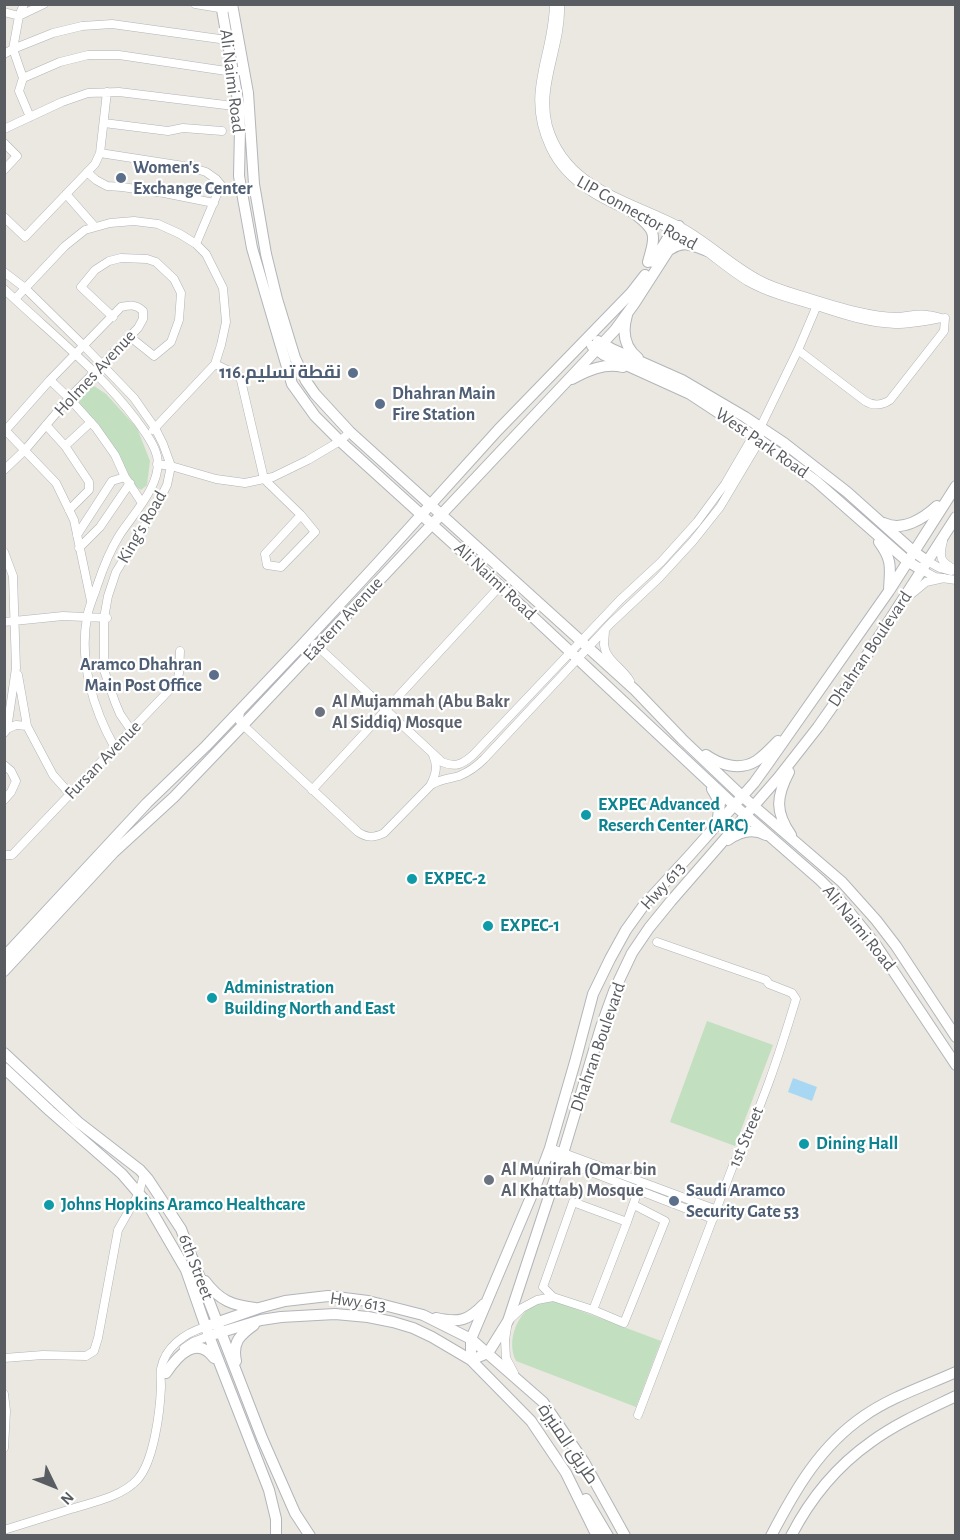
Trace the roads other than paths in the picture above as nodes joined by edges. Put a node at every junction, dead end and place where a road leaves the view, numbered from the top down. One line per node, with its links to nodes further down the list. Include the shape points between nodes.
1 (24, 4): 8 (street)
2 (44, 4): 8 (street)
3 (195, 4): 6 (street)
4 (554, 4): 26 (street, LIP Connector Road, via 538,90 544,134 564,169 582,186)
5 (560, 4): 29 (street, LIP Connector Road, via 545,98 555,144 587,182)
6 (227, 6): 9 (main road, Ali Naimi Road)
7 (4, 12): 8 (street)
8 (19, 16): 10 (street)
9 (233, 40): 10 (street, via 112,24 53,33); 12 (main road, Ali Naimi Road)
10 (12, 49): 11 (street); 13 (street)
11 (4, 54)
12 (239, 71): 13 (street, via 119,55 88,55); 15 (main road, Ali Naimi Road)
13 (23, 78): 16 (street, via 18,91)
14 (107, 92): 15 (street); 16 (street, via 88,93); 17 (street)
15 (244, 107): 60 (main road, Ali Naimi Road, via 266,254 295,358 315,394); 63 (main road, Ali Naimi Road, via 239,176 252,249 292,384 315,416)
16 (30, 117): 18 (street)
17 (104, 123): 19 (street, via 168,131); 21 (street)
18 (4, 129)
19 (222, 131)
20 (4, 143): 22 (street, via 17,156)
21 (100, 153): 23 (street); 25 (street, via 206,172 221,185)
22 (4, 170)
23 (87, 172): 24 (street); 25 (street, via 107,186)
24 (66, 194): 27 (street, via 25,237); 28 (street)
25 (214, 203): 30 (street)
26 (632, 212): 29 (street, LIP Connector Road); 34 (main road, Eastern Avenue, via 653,232)
27 (4, 217)
28 (95, 227): 30 (street, via 134,221 158,224); 35 (street, via 65,246)
29 (677, 230): 31 (street, LIP Connector Road); 32 (main road, Eastern Avenue); 34 (main road, Eastern Avenue); 38 (street, LIP Connector Road, via 697,236 761,281)
30 (196, 244): 50 (street, via 206,254 223,288 226,322)
31 (707, 251): 32 (main road, via 686,244); 38 (street, LIP Connector Road, via 774,294)
32 (666, 254): 39 (main road, Eastern Avenue)
33 (4, 272): 35 (street, King's Road)
34 (643, 277): 44 (main road, Eastern Avenue)
35 (25, 288): 37 (street); 45 (street, King's Road)
36 (4, 289): 37 (street, King's Road)
37 (15, 299): 48 (street, King's Road)
38 (818, 303): 41 (street, LIP Connector Road, via 882,316 926,314); 47 (street)
39 (627, 313): 46 (main road, Eastern Avenue); 51 (main road, via 624,333)
40 (113, 318): 43 (street, Holmes Avenue, via 121,307 129,305 143,311 138,328); 43 (street, via 81,287 109,261 147,259 174,279 182,301 171,342 154,356); 45 (street, Holmes Avenue)
41 (943, 318): 42 (street, LIP Connector Road); 47 (street, via 944,331 890,400 880,405 865,401)
42 (956, 320)
43 (129, 336): 49 (street, Holmes Avenue)
44 (588, 337): 46 (main road, West Park Road); 73 (main road, Eastern Avenue)
45 (84, 346): 48 (street, Holmes Avenue); 49 (street, King's Road)
46 (599, 346): 51 (main road, West Park Road); 54 (main road, Eastern Avenue)
47 (798, 350): 61 (street)
48 (75, 355): 52 (street, King's Road); 53 (street, Holmes Avenue)
49 (102, 364): 52 (street, Holmes Avenue); 58 (street, King's Road)
50 (215, 364): 58 (street); 69 (street, via 240,376)
51 (643, 368): 54 (main road, via 600,367 573,378); 61 (main road, West Park Road, via 668,373 696,387)
52 (94, 373): 55 (street, Holmes Avenue); 62 (street, King's Road, via 123,402)
53 (50, 380): 55 (street); 59 (street, Holmes Avenue)
54 (557, 390): 77 (main road, Eastern Avenue)
55 (69, 398): 56 (street); 57 (street, Holmes Avenue)
56 (91, 422): 64 (street); 70 (street)
57 (46, 425): 64 (street); 65 (street, Holmes Avenue)
58 (155, 428): 62 (street); 67 (street, King's Road)
59 (5, 431): 65 (street)
60 (350, 432): 63 (street); 73 (main road, Ali Naimi Road)
61 (757, 434): 80 (main road, West Park Road, via 784,443); 81 (main road, West Park Road); 103 (street, via 734,485 712,518 659,578); 104 (street, via 697,522 620,600)
62 (148, 436): 66 (street, King's Road)
63 (340, 441): 69 (street); 75 (main road, Ali Naimi Road)
64 (65, 446): 74 (street, via 89,482 89,490)
65 (25, 450): 68 (street, Holmes Avenue); 74 (street, via 56,483)
66 (157, 464): 67 (street); 72 (street, King's Road, via 157,476)
67 (171, 466): 69 (street, via 216,479 245,483); 100 (street, King's Road, via 167,485 116,572)
68 (4, 470)
69 (264, 479): 76 (street)
70 (128, 480): 72 (street); 82 (street, via 112,482); 84 (street)
71 (954, 488): 80 (main road, via 921,519 895,526); 88 (main road, Hwy 613)
72 (142, 503): 97 (street, King's Road, via 105,561)
73 (430, 505): 75 (main road, Eastern Avenue); 77 (main road, Ali Naimi Road)
74 (69, 510): 79 (street)
75 (422, 514): 83 (main road, Ali Naimi Road); 105 (main road, Eastern Avenue)
76 (301, 515): 76 (street, via 315,532 281,567 267,565 265,554)
77 (441, 516): 83 (main road, Eastern Avenue); 104 (main road, Ali Naimi Road)
78 (956, 517): 85 (main road, Dhahran Boulevard)
79 (74, 520): 82 (street); 86 (street)
80 (879, 520): 88 (main road, West Park Road)
81 (865, 523): 90 (main road, West Park Road); 96 (main road, via 890,559)
82 (84, 524): 84 (street); 86 (street)
83 (433, 524): 95 (main road, Ali Naimi Road); 106 (main road, Eastern Avenue)
84 (96, 531): 87 (street)
85 (946, 533): 91 (main road, Dhahran Boulevard); 92 (street, via 940,557)
86 (77, 535): 87 (street)
87 (80, 548): 97 (street)
88 (913, 550): 90 (main road, Hwy 613); 91 (main road, West Park Road)
89 (4, 552): 101 (street, via 13,576)
90 (907, 561): 91 (main road, West Park Road); 96 (main road, Hwy 613)
91 (925, 566): 92 (street); 93 (street, via 935,577); 98 (main road, Dhahran Boulevard)
92 (956, 571)
93 (944, 578): 94 (street); 98 (street, via 926,582)
94 (956, 580)
95 (500, 586): 108 (main road, Ali Naimi Road); 112 (street)
96 (889, 591): 114 (main road, Hwy 613)
97 (92, 602): 99 (street, King's Road)
98 (900, 604): 122 (main road, Dhahran Boulevard)
99 (87, 617): 100 (street); 101 (street); 120 (street, King's Road, via 85,642 92,697)
100 (106, 618): 117 (street, King's Road, via 104,670 120,714)
101 (15, 621): 102 (street); 110 (street)
102 (4, 622)
103 (605, 630): 104 (street); 111 (street, via 604,647 609,659)
104 (584, 644): 108 (street); 111 (main road, Ali Naimi Road)
105 (303, 645): 106 (street, via 311,642); 113 (main road, Eastern Avenue)
106 (318, 646): 112 (street); 115 (main road, Eastern Avenue)
107 (180, 651): 117 (street, Fursan Avenue, via 177,682)
108 (574, 656): 121 (street, via 464,763 449,765); 124 (main road, Ali Naimi Road); 125 (street, via 476,766)
109 (4, 683): 110 (street)
110 (16, 684): 116 (street); 118 (street)
111 (635, 690): 119 (main road, Ali Naimi Road)
112 (386, 710): 121 (street); 126 (street)
113 (240, 711): 115 (street); 137 (main road, Eastern Avenue, via 137,813)
114 (795, 724): 119 (main road, via 757,760 740,766 713,760); 129 (main road, Hwy 613)
115 (243, 725): 126 (street); 138 (main road, Eastern Avenue, via 114,852)
116 (27, 726): 118 (street, via 16,725); 127 (street, via 53,775)
117 (131, 730): 120 (street, Fursan Avenue)
118 (6, 731)
119 (682, 739): 129 (main road, Ali Naimi Road)
120 (115, 748): 127 (street, Fursan Avenue)
121 (430, 751): 125 (street, via 436,764)
122 (798, 753): 130 (main road, Dhahran Boulevard); 133 (main road, via 784,782 779,807 785,826)
123 (4, 765): 128 (street, via 16,781)
124 (700, 774): 129 (main road, Ali Naimi Road); 131 (main road, via 720,803)
125 (431, 785): 126 (street, via 390,828 374,837 364,836)
126 (312, 790)
127 (70, 794): 135 (street, Fursan Avenue, via 12,855)
128 (4, 800)
129 (738, 801): 130 (main road, Ali Naimi Road); 131 (main road, Hwy 613)
130 (750, 811): 132 (main road, Ali Naimi Road); 133 (main road, Ali Naimi Road); 134 (main road, Dhahran Boulevard)
131 (717, 825): 143 (main road, Hwy 613, via 644,905 610,959 593,994)
132 (777, 842): 134 (main road, via 749,831); 141 (main road, Ali Naimi Road, via 857,920)
133 (798, 845): 139 (main road, Ali Naimi Road, via 842,882 876,920)
134 (717, 847): 144 (main road, Dhahran Boulevard, via 632,953 601,1027)
135 (4, 855)
136 (657, 942): 150 (street, 1st Street, via 766,980 796,999 750,1133)
137 (4, 957)
138 (4, 971)
139 (956, 1037)
140 (4, 1053): 145 (main road, 6th Street, via 78,1122)
141 (956, 1065)
142 (4, 1068): 148 (main road, 6th Street)
143 (548, 1151): 144 (street); 155 (main road, Hwy 613)
144 (562, 1156): 146 (street); 147 (street); 160 (main road, Dhahran Boulevard)
145 (144, 1174): 148 (street); 153 (main road, 6th Street, via 181,1229)
146 (642, 1181): 147 (street); 150 (street)
147 (639, 1190): 149 (street); 151 (street)
148 (139, 1193): 162 (main road, 6th Street, via 186,1270); 165 (street, via 118,1230 94,1351 86,1356)
149 (634, 1205): 152 (street); 157 (street, via 665,1221 624,1323)
150 (717, 1210): 151 (street, 1st Street)
151 (713, 1219): 175 (street, 1st Street)
152 (627, 1222): 154 (street, via 573,1202 543,1287); 157 (street)
153 (195, 1266): 156 (main road, via 212,1291 224,1300); 161 (main road, 6th Street)
154 (553, 1297): 157 (street); 160 (street, via 522,1308)
155 (488, 1300): 158 (main road, via 474,1314 457,1321); 163 (main road, Hwy 613)
156 (259, 1308): 158 (main road, Hwy 613, via 328,1296); 161 (main road, Hwy 613)
157 (593, 1310)
158 (423, 1315): 163 (main road, Hwy 613)
159 (261, 1320): 161 (main road); 166 (main road, via 298,1315 368,1317 413,1328); 171 (main road, via 240,1336 234,1347)
160 (508, 1321): 164 (main road, Dhahran Boulevard); 170 (street, via 506,1358)
161 (219, 1328): 162 (main road, Hwy 613); 171 (main road, 6th Street)
162 (207, 1331): 167 (main road, 6th Street); 169 (street, via 177,1354); 172 (street, via 197,1329 168,1352 161,1366)
163 (471, 1339): 164 (main road, طريق المنيرة); 166 (main road, Hwy 613)
164 (488, 1353): 166 (main road); 170 (main road, طريق المنيرة)
165 (4, 1358)
166 (471, 1360): 177 (main road, طريق المنيرة, via 531,1420)
167 (221, 1368): 169 (main road, via 210,1353 197,1347 180,1356); 179 (main road, 6th Street, via 269,1490)
168 (956, 1372): 184 (main road, via 877,1408 835,1439 798,1486)
169 (166, 1373): 172 (street)
170 (516, 1378): 183 (main road, طريق المنيرة, via 543,1402 584,1462)
171 (241, 1384): 180 (main road, 6th Street, via 295,1513)
172 (161, 1388): 178 (street, via 151,1452 136,1481 117,1494)
173 (4, 1394): 176 (street)
174 (956, 1396): 185 (main road, via 890,1430 857,1453 819,1492)
175 (638, 1415)
176 (4, 1448)
177 (566, 1473): 181 (main road, طريق المنيرة); 182 (main road)
178 (4, 1530)
179 (276, 1536)
180 (310, 1536)
181 (597, 1536)
182 (608, 1536)
183 (625, 1536)
184 (771, 1536)
185 (791, 1536)

